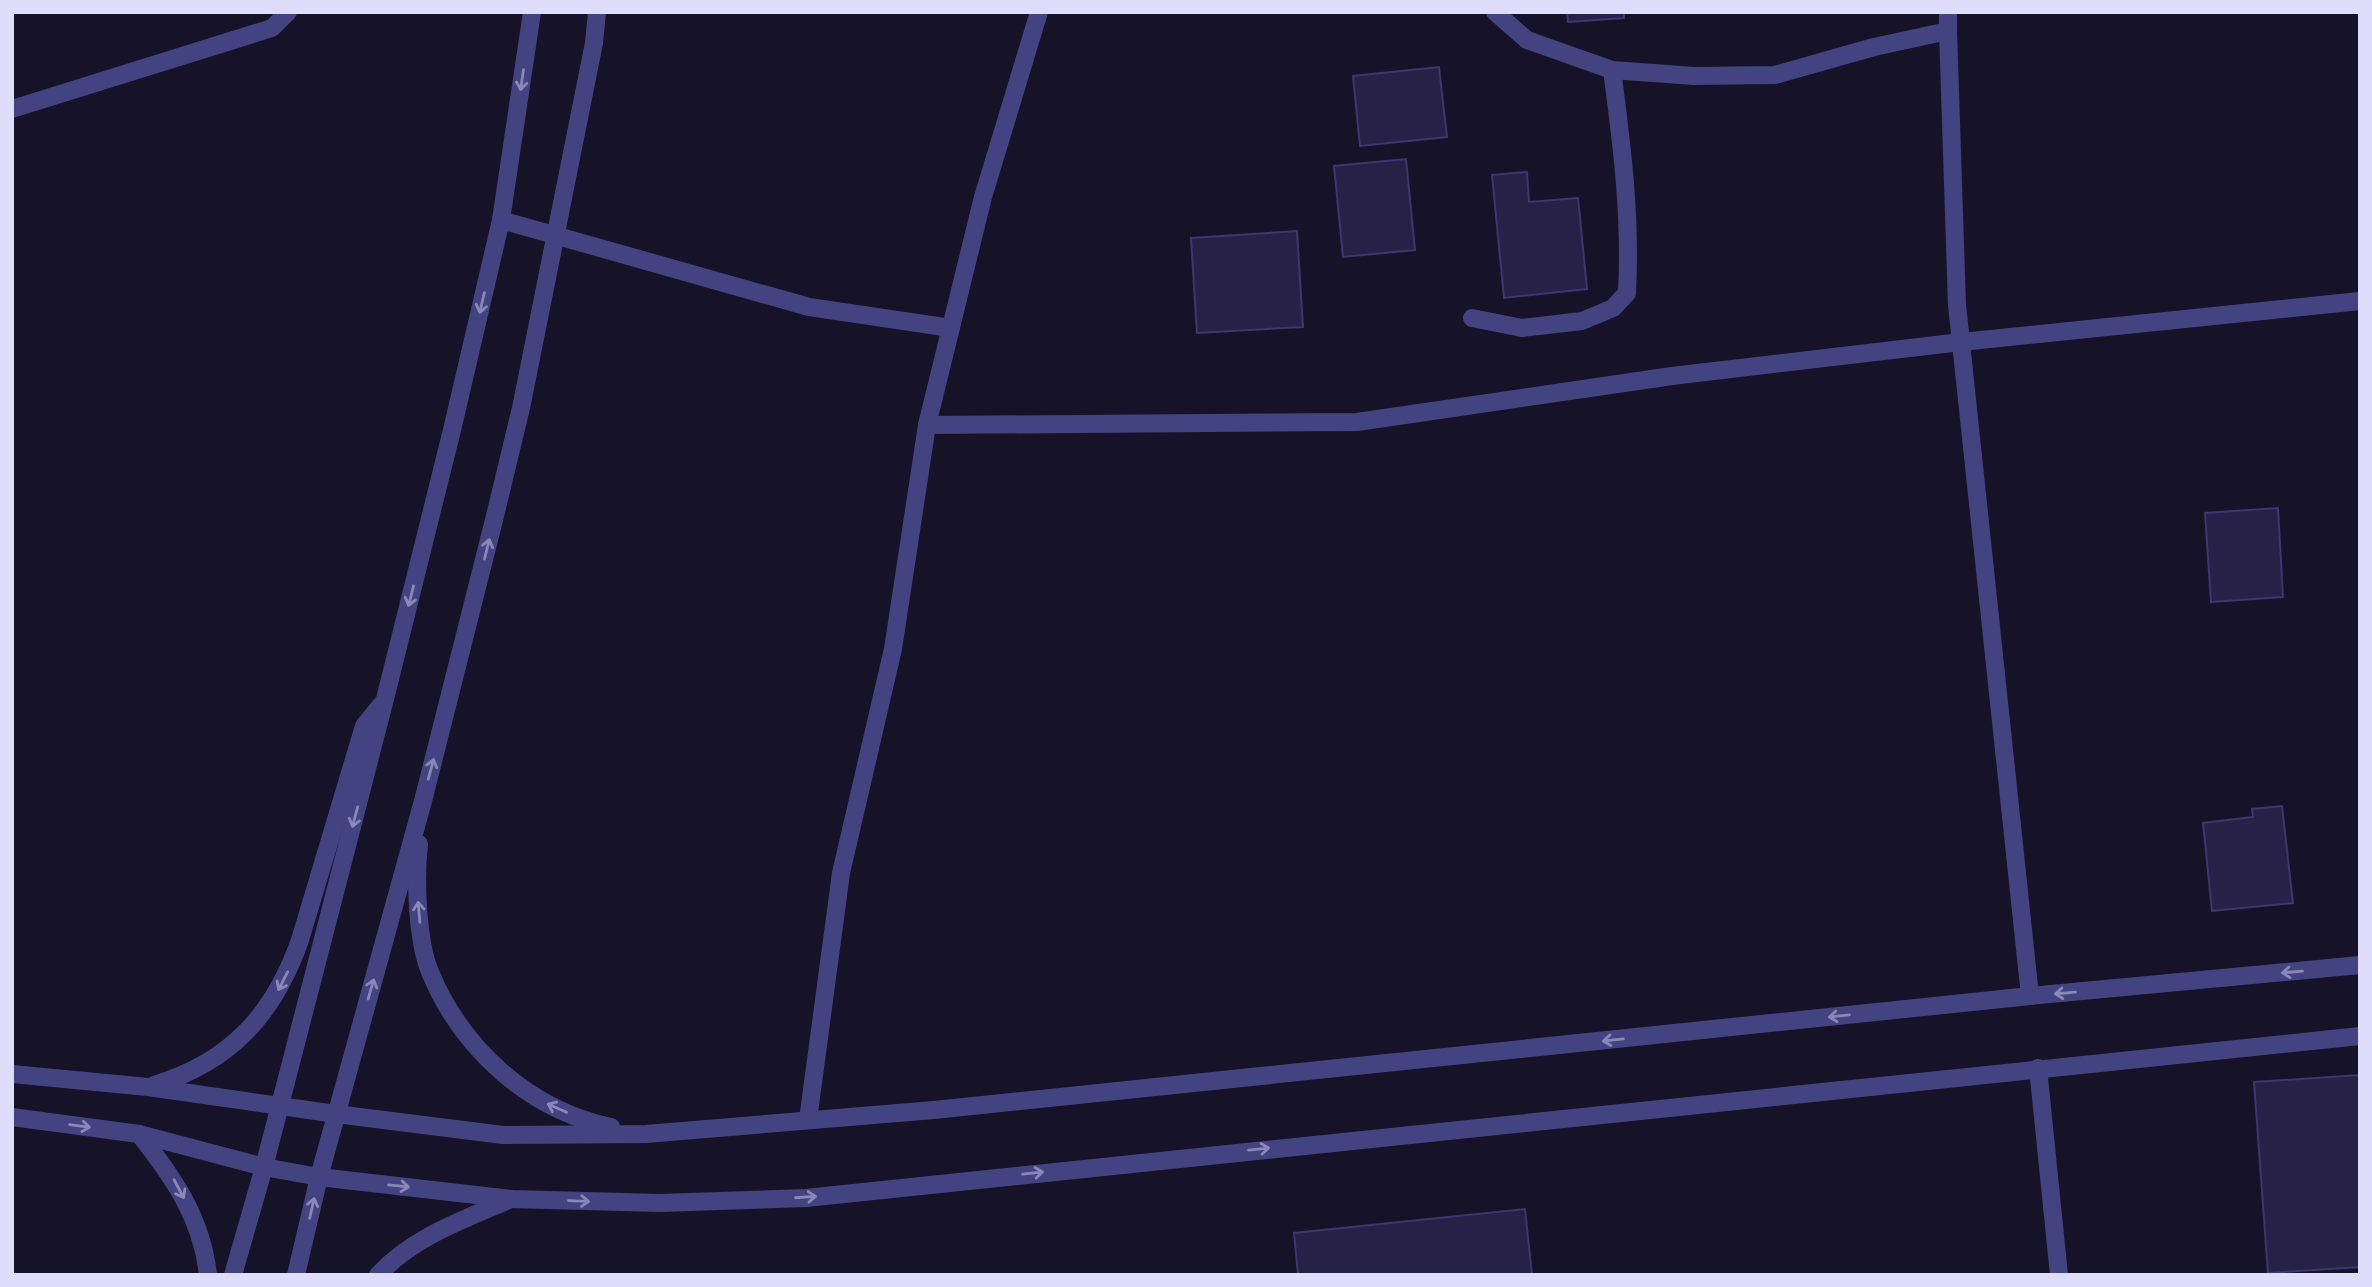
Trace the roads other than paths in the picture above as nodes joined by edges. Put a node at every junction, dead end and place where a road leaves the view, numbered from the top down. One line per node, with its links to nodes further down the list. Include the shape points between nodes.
1 (288, 12): 9 (street, via 272,28)
2 (532, 12): 10 (street, one-way to 10)
3 (597, 12): 11 (street)
4 (1039, 12): 14 (street)
5 (1495, 12): 8 (street, via 1527,40)
6 (1948, 12): 7 (street)
7 (1948, 31): 8 (street, via 1775,75); 15 (street)
8 (1612, 70): 13 (street, via 1626,177 1628,293 1613,308 1582,321 1522,328)
9 (12, 109)
10 (501, 220): 11 (street); 17 (street, one-way to 17)
11 (555, 235): 14 (street, via 809,307); 18 (street, one-way to 11, via 521,408)
12 (2360, 301): 15 (street)
13 (1472, 318)
14 (951, 328): 16 (street)
15 (1961, 341): 16 (street, via 1672,376 1357,422); 20 (street)
16 (927, 425): 28 (street, via 893,649 841,873)
17 (385, 699): 24 (street, one-way to 24, via 364,726 300,940 278,991 244,1034 223,1052 174,1079); 25 (street, one-way to 25)
18 (423, 801): 26 (street, one-way to 18); 30 (street, one-way to 18, via 589,1122 538,1099 492,1065 455,1021 429,970 419,917 417,862)
19 (2360, 965): 20 (street, one-way to 20)
20 (2030, 996): 28 (street, one-way to 28)
21 (2360, 1036): 22 (street)
22 (2038, 1069): 33 (street, one-way to 22, via 660,1203 806,1198); 38 (street)
23 (12, 1074): 24 (street)
24 (148, 1087): 25 (street)
25 (280, 1105): 26 (street); 31 (street)
26 (336, 1114): 30 (street, via 503,1135); 32 (street)
27 (12, 1117): 29 (street, one-way to 29)
28 (808, 1120): 30 (street)
29 (139, 1134): 31 (street); 34 (street, one-way to 34, via 169,1172 193,1216)
30 (646, 1134)
31 (264, 1167): 32 (street); 35 (street)
32 (319, 1177): 33 (street, one-way to 33); 36 (street, one-way to 32)
33 (511, 1199): 37 (street, via 425,1239)
34 (208, 1275)
35 (233, 1275)
36 (296, 1275)
37 (378, 1275)
38 (2059, 1275)

